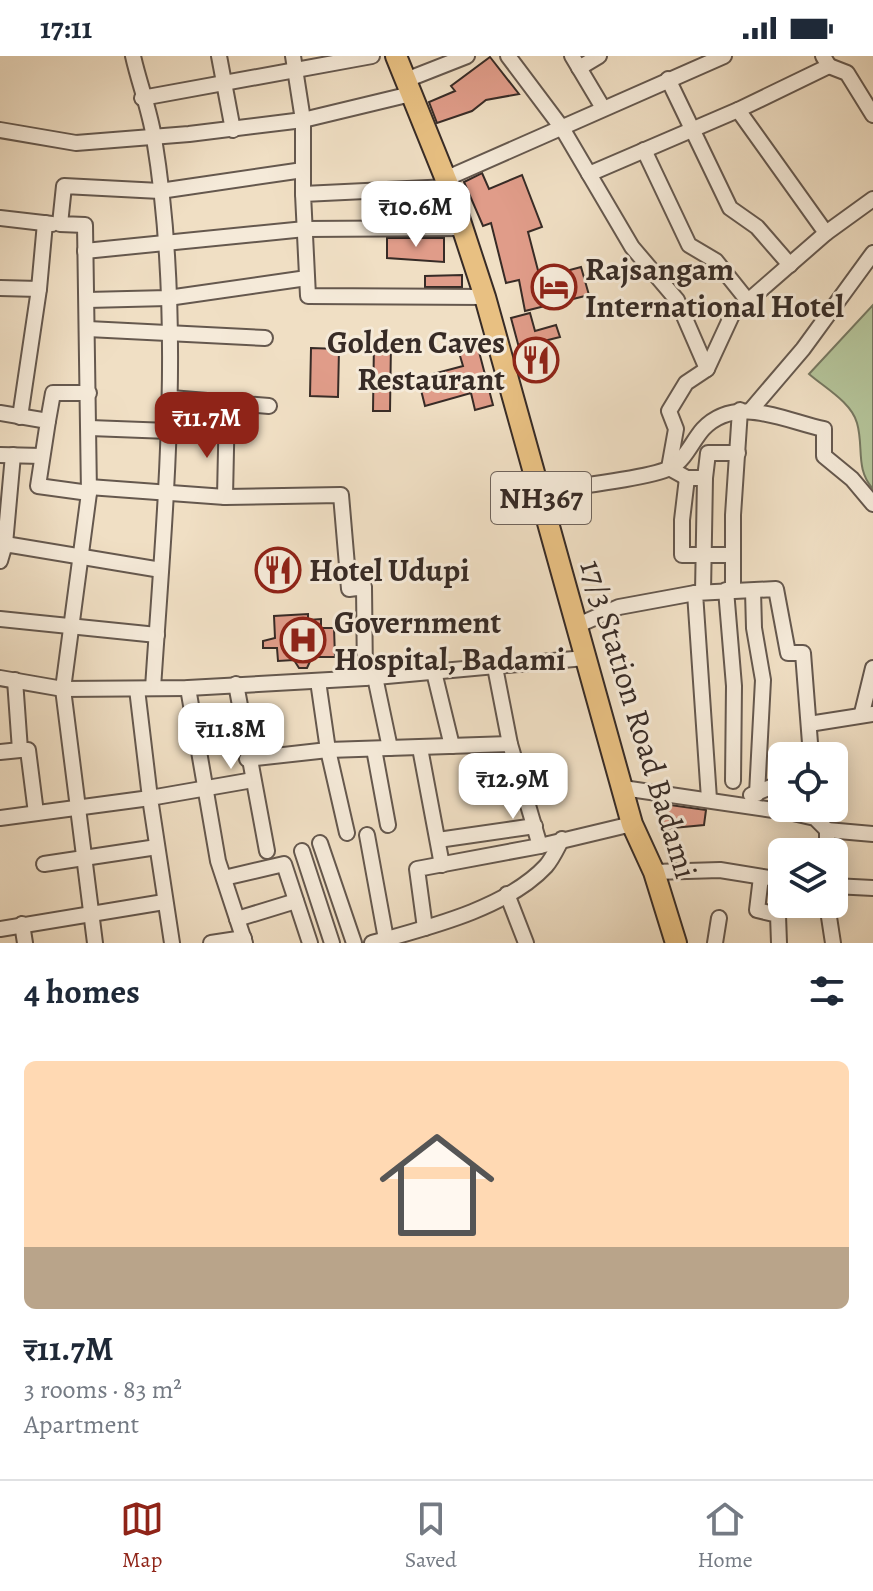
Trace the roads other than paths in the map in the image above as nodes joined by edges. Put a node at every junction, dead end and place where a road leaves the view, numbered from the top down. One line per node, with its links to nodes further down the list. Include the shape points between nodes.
1 (133, 56): 16 (street)
2 (219, 56): 14 (street)
3 (372, 56): 12 (street)
4 (396, 56): 15 (highway, 17/3 Station Road Badami / NH367)
5 (467, 56): 15 (street)
6 (508, 56): 21 (street)
7 (599, 56): 11 (street)
8 (724, 56): 9 (street)
9 (705, 59): 13 (street)
10 (826, 61): 18 (street); 19 (street, via 847,73)
11 (576, 62): 17 (street)
12 (294, 64): 14 (street); 20 (street)
13 (668, 79): 17 (street); 24 (street)
14 (224, 83): 16 (street); 23 (street)
15 (408, 87): 20 (street); 29 (highway, 17/3 Station Road Badami / NH367)
16 (142, 98): 25 (street)
17 (603, 108): 21 (street)
18 (738, 110): 24 (street); 37 (street)
19 (873, 115)
20 (303, 120): 23 (street); 27 (street)
21 (562, 128): 28 (street); 29 (street)
22 (0, 130): 25 (street, via 76,143)
23 (233, 130): 25 (street)
24 (692, 130): 26 (street); 41 (street, via 730,208 757,227)
25 (154, 135): 30 (street)
26 (644, 150): 28 (street); 48 (street, via 689,245 716,261)
27 (303, 170): 30 (street); 31 (street)
28 (589, 174): 52 (street, via 632,247 677,300)
29 (447, 183): 31 (street); 35 (highway, 17/3 Station Road Badami / NH367)
30 (160, 191): 34 (street, via 64,186); 38 (street)
31 (303, 194): 36 (street)
32 (873, 199): 37 (street)
33 (0, 218): 34 (street)
34 (53, 224): 39 (street, via 85,225); 44 (street)
35 (463, 228): 36 (street); 45 (highway, 17/3 Station Road Badami / NH367)
36 (305, 229): 38 (street); 42 (street)
37 (826, 233): 41 (street)
38 (166, 245): 39 (street); 46 (street)
39 (85, 251): 47 (street)
40 (873, 253): 57 (street, via 803,349)
41 (790, 265): 48 (street)
42 (307, 278): 45 (street, via 308,296); 46 (street)
43 (0, 288): 44 (street)
44 (39, 289): 59 (street)
45 (485, 297): 72 (highway, 17/3 Station Road Badami / NH367)
46 (168, 298): 47 (street); 50 (street)
47 (87, 300): 49 (street)
48 (748, 301): 52 (street, via 732,315)
49 (88, 329): 50 (street); 53 (street)
50 (168, 332): 51 (street); 54 (street)
51 (265, 338)
52 (707, 369): 66 (street, via 686,383 669,411 676,429)
53 (89, 393): 60 (street, via 53,393); 61 (street)
54 (171, 398): 55 (street); 62 (street)
55 (227, 402): 56 (street); 74 (street)
56 (269, 406)
57 (745, 411): 63 (street); 66 (street, via 705,426); 76 (street, via 824,429 824,456)
58 (0, 413): 59 (street)
59 (20, 417): 60 (street)
60 (48, 421): 65 (street)
61 (90, 428): 62 (street); 71 (street)
62 (169, 431): 73 (street)
63 (738, 453): 68 (street, via 708,453); 80 (street)
64 (6, 455): 65 (street); 69 (street)
65 (42, 456): 70 (street)
66 (669, 468): 67 (street); 72 (street)
67 (687, 478): 68 (street); 78 (street, via 682,555)
68 (705, 478): 78 (street)
69 (10, 484): 70 (street); 75 (street)
70 (38, 486): 71 (street)
71 (89, 490): 73 (street); 79 (street)
72 (540, 491): 87 (highway, 17/3 Station Road Badami / NH367)
73 (165, 495): 74 (street); 82 (street)
74 (225, 497): 94 (street, via 341,495 349,589 364,587)
75 (4, 501): 77 (street)
76 (873, 504)
77 (2, 544): 79 (street); 81 (street)
78 (704, 553): 80 (street); 85 (street)
79 (81, 555): 82 (street); 88 (street)
80 (733, 555): 83 (street)
81 (0, 561)
82 (161, 570): 89 (street)
83 (730, 590): 84 (street); 85 (street); 116 (street)
84 (753, 591): 104 (street, via 776,589 788,653 803,653); 120 (street, via 763,680)
85 (699, 593): 87 (street, via 619,607); 122 (street)
86 (0, 619): 88 (street)
87 (576, 626): 90 (highway, 17/3 Station Road Badami / NH367)
88 (71, 627): 89 (street); 101 (street)
89 (157, 635): 99 (street)
90 (585, 658): 91 (street); 117 (highway, 17/3 Station Road Badami / NH367)
91 (495, 667): 93 (street); 106 (street)
92 (873, 668): 103 (street)
93 (434, 672): 94 (street); 107 (street)
94 (370, 677): 97 (street); 108 (street)
95 (0, 678): 96 (street)
96 (15, 680): 101 (street); 111 (street)
97 (318, 681): 98 (street); 112 (street)
98 (236, 684): 100 (street); 114 (street)
99 (153, 688): 100 (street); 102 (street)
100 (188, 688): 119 (street)
101 (63, 689): 102 (street); 123 (street)
102 (137, 689): 121 (street)
103 (868, 714): 104 (street)
104 (809, 724): 105 (street)
105 (810, 742)
106 (510, 744): 107 (street); 130 (street)
107 (452, 746): 109 (street)
108 (390, 748): 109 (street); 110 (street)
109 (420, 748): 137 (street)
110 (374, 749): 112 (street); 129 (street)
111 (20, 750): 113 (street); 125 (street, via 28,750)
112 (328, 750): 114 (street); 132 (street)
113 (0, 752)
114 (247, 759): 115 (street)
115 (253, 780): 119 (street); 141 (street)
116 (733, 781)
117 (623, 788): 122 (street); 128 (highway, 17/3 Station Road Badami / NH367)
118 (768, 789): 120 (street)
119 (204, 791): 121 (street); 148 (street)
120 (757, 794): 122 (street)
121 (150, 798): 123 (street); 140 (street)
122 (714, 801): 124 (street)
123 (78, 807): 125 (street); 143 (street)
124 (768, 807)
125 (36, 813): 126 (street)
126 (0, 818)
127 (821, 822): 131 (street)
128 (632, 824): 136 (street); 146 (highway, 17/3 Station Road Badami / NH367)
129 (388, 825)
130 (535, 826): 137 (street); 139 (street)
131 (827, 830): 133 (street); 135 (street)
132 (347, 833)
133 (873, 834)
134 (367, 835): 163 (street)
135 (827, 838)
136 (562, 839): 139 (street); 152 (street, via 546,866)
137 (438, 840): 145 (street)
138 (320, 843): 170 (street)
139 (540, 846): 145 (street)
140 (157, 847): 143 (street); 154 (street)
141 (267, 851)
142 (302, 851): 169 (street)
143 (85, 857): 144 (street); 155 (street)
144 (44, 864)
145 (442, 865): 160 (street, via 417,869)
146 (654, 872): 147 (street, via 720,870); 172 (highway, 17/3 Station Road Badami / NH367)
147 (761, 877): 149 (street); 174 (street, via 757,910 778,915)
148 (224, 878): 153 (street, via 284,864); 158 (street)
149 (768, 878)
150 (848, 887): 151 (street)
151 (873, 888)
152 (507, 894): 160 (street); 171 (street)
153 (296, 901): 158 (street); 168 (street)
154 (164, 902): 155 (street); 166 (street)
155 (92, 911): 159 (street); 165 (street)
156 (719, 918): 173 (street)
157 (829, 918): 175 (street)
158 (237, 919): 162 (street)
159 (22, 924): 161 (street); 164 (street)
160 (425, 928): 163 (street)
161 (0, 929)
162 (244, 940): 167 (street)
163 (379, 941)
164 (25, 943)
165 (95, 943)
166 (172, 943)
167 (211, 943)
168 (310, 943)
169 (332, 943)
170 (354, 943)
171 (526, 943)
172 (676, 943)
173 (715, 943)
174 (779, 943)
175 (833, 943)

